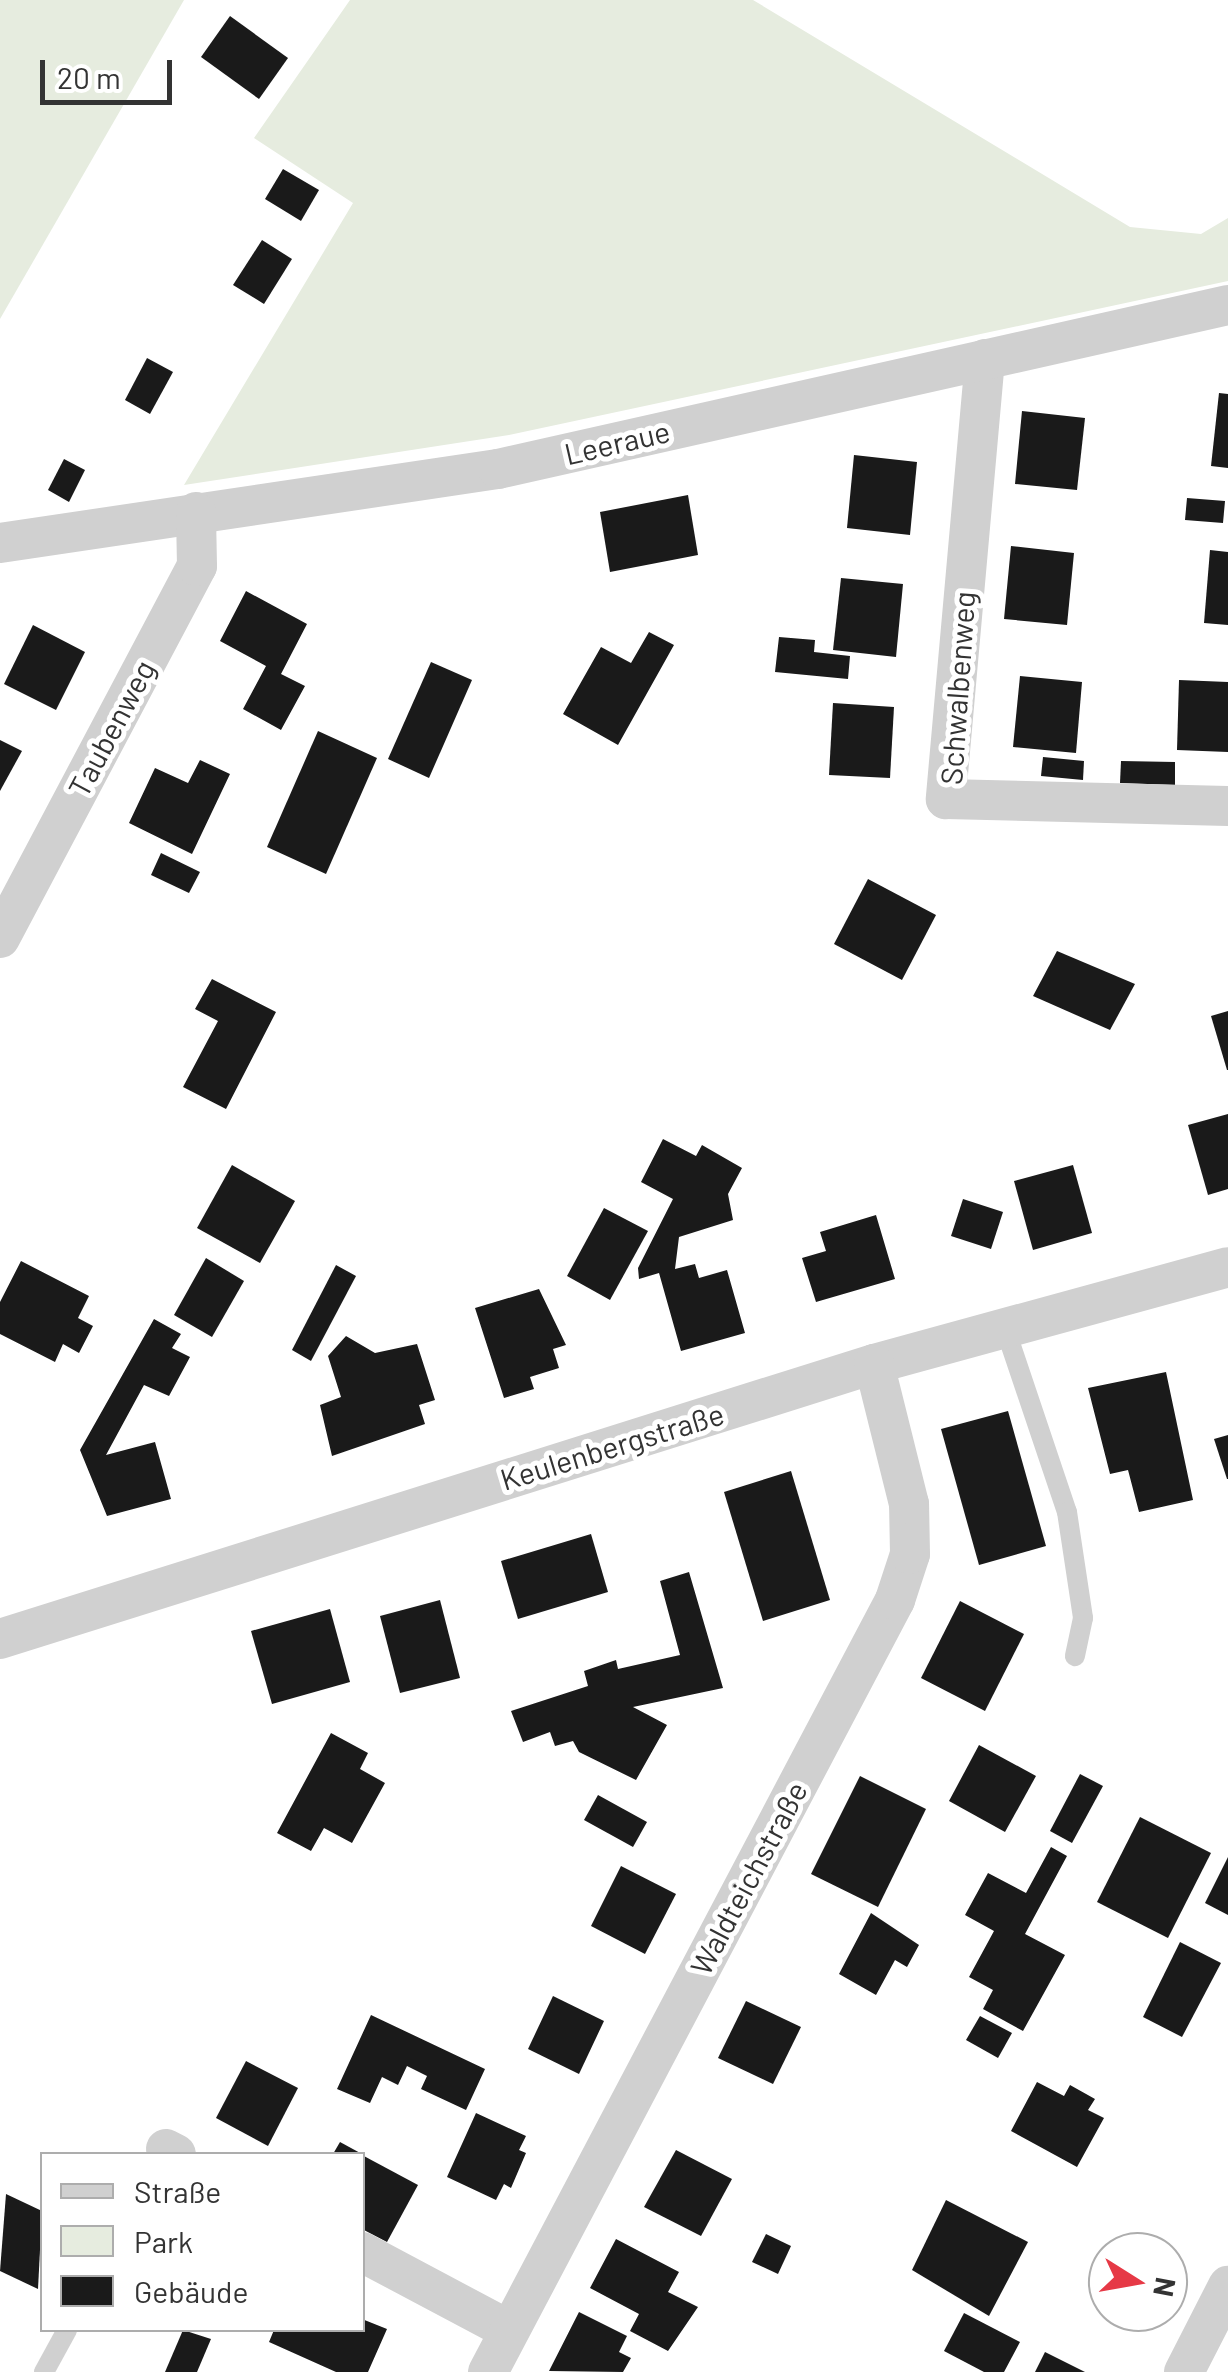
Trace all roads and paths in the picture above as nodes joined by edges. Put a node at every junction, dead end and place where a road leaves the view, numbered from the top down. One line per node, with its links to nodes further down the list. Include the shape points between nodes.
1 (1228, 305): 2 (street, Leeraue)
2 (986, 359): 3 (street, Leeraue, via 498,468); 5 (street, Schwalbenweg, via 946,799)
3 (196, 512): 4 (street, Leeraue); 6 (street, Taubenweg, via 198,566)
4 (0, 543)
5 (1228, 806)
6 (0, 938)
7 (1228, 1267): 8 (street, Keulenbergstraße)
8 (1004, 1328): 9 (street, Keulenbergstraße); 11 (lane, via 1067,1512 1084,1618)
9 (874, 1364): 10 (street, Keulenbergstraße); 14 (street, Waldteichstraße, via 909,1504 910,1554 895,1600)
10 (0, 1639)
11 (1074, 1656)
12 (365, 2254): 14 (street)
13 (1228, 2286): 18 (street)
14 (509, 2330): 17 (street, Waldteichstraße)
15 (66, 2332): 16 (lane)
16 (44, 2372)
17 (488, 2372)
18 (1184, 2372)

